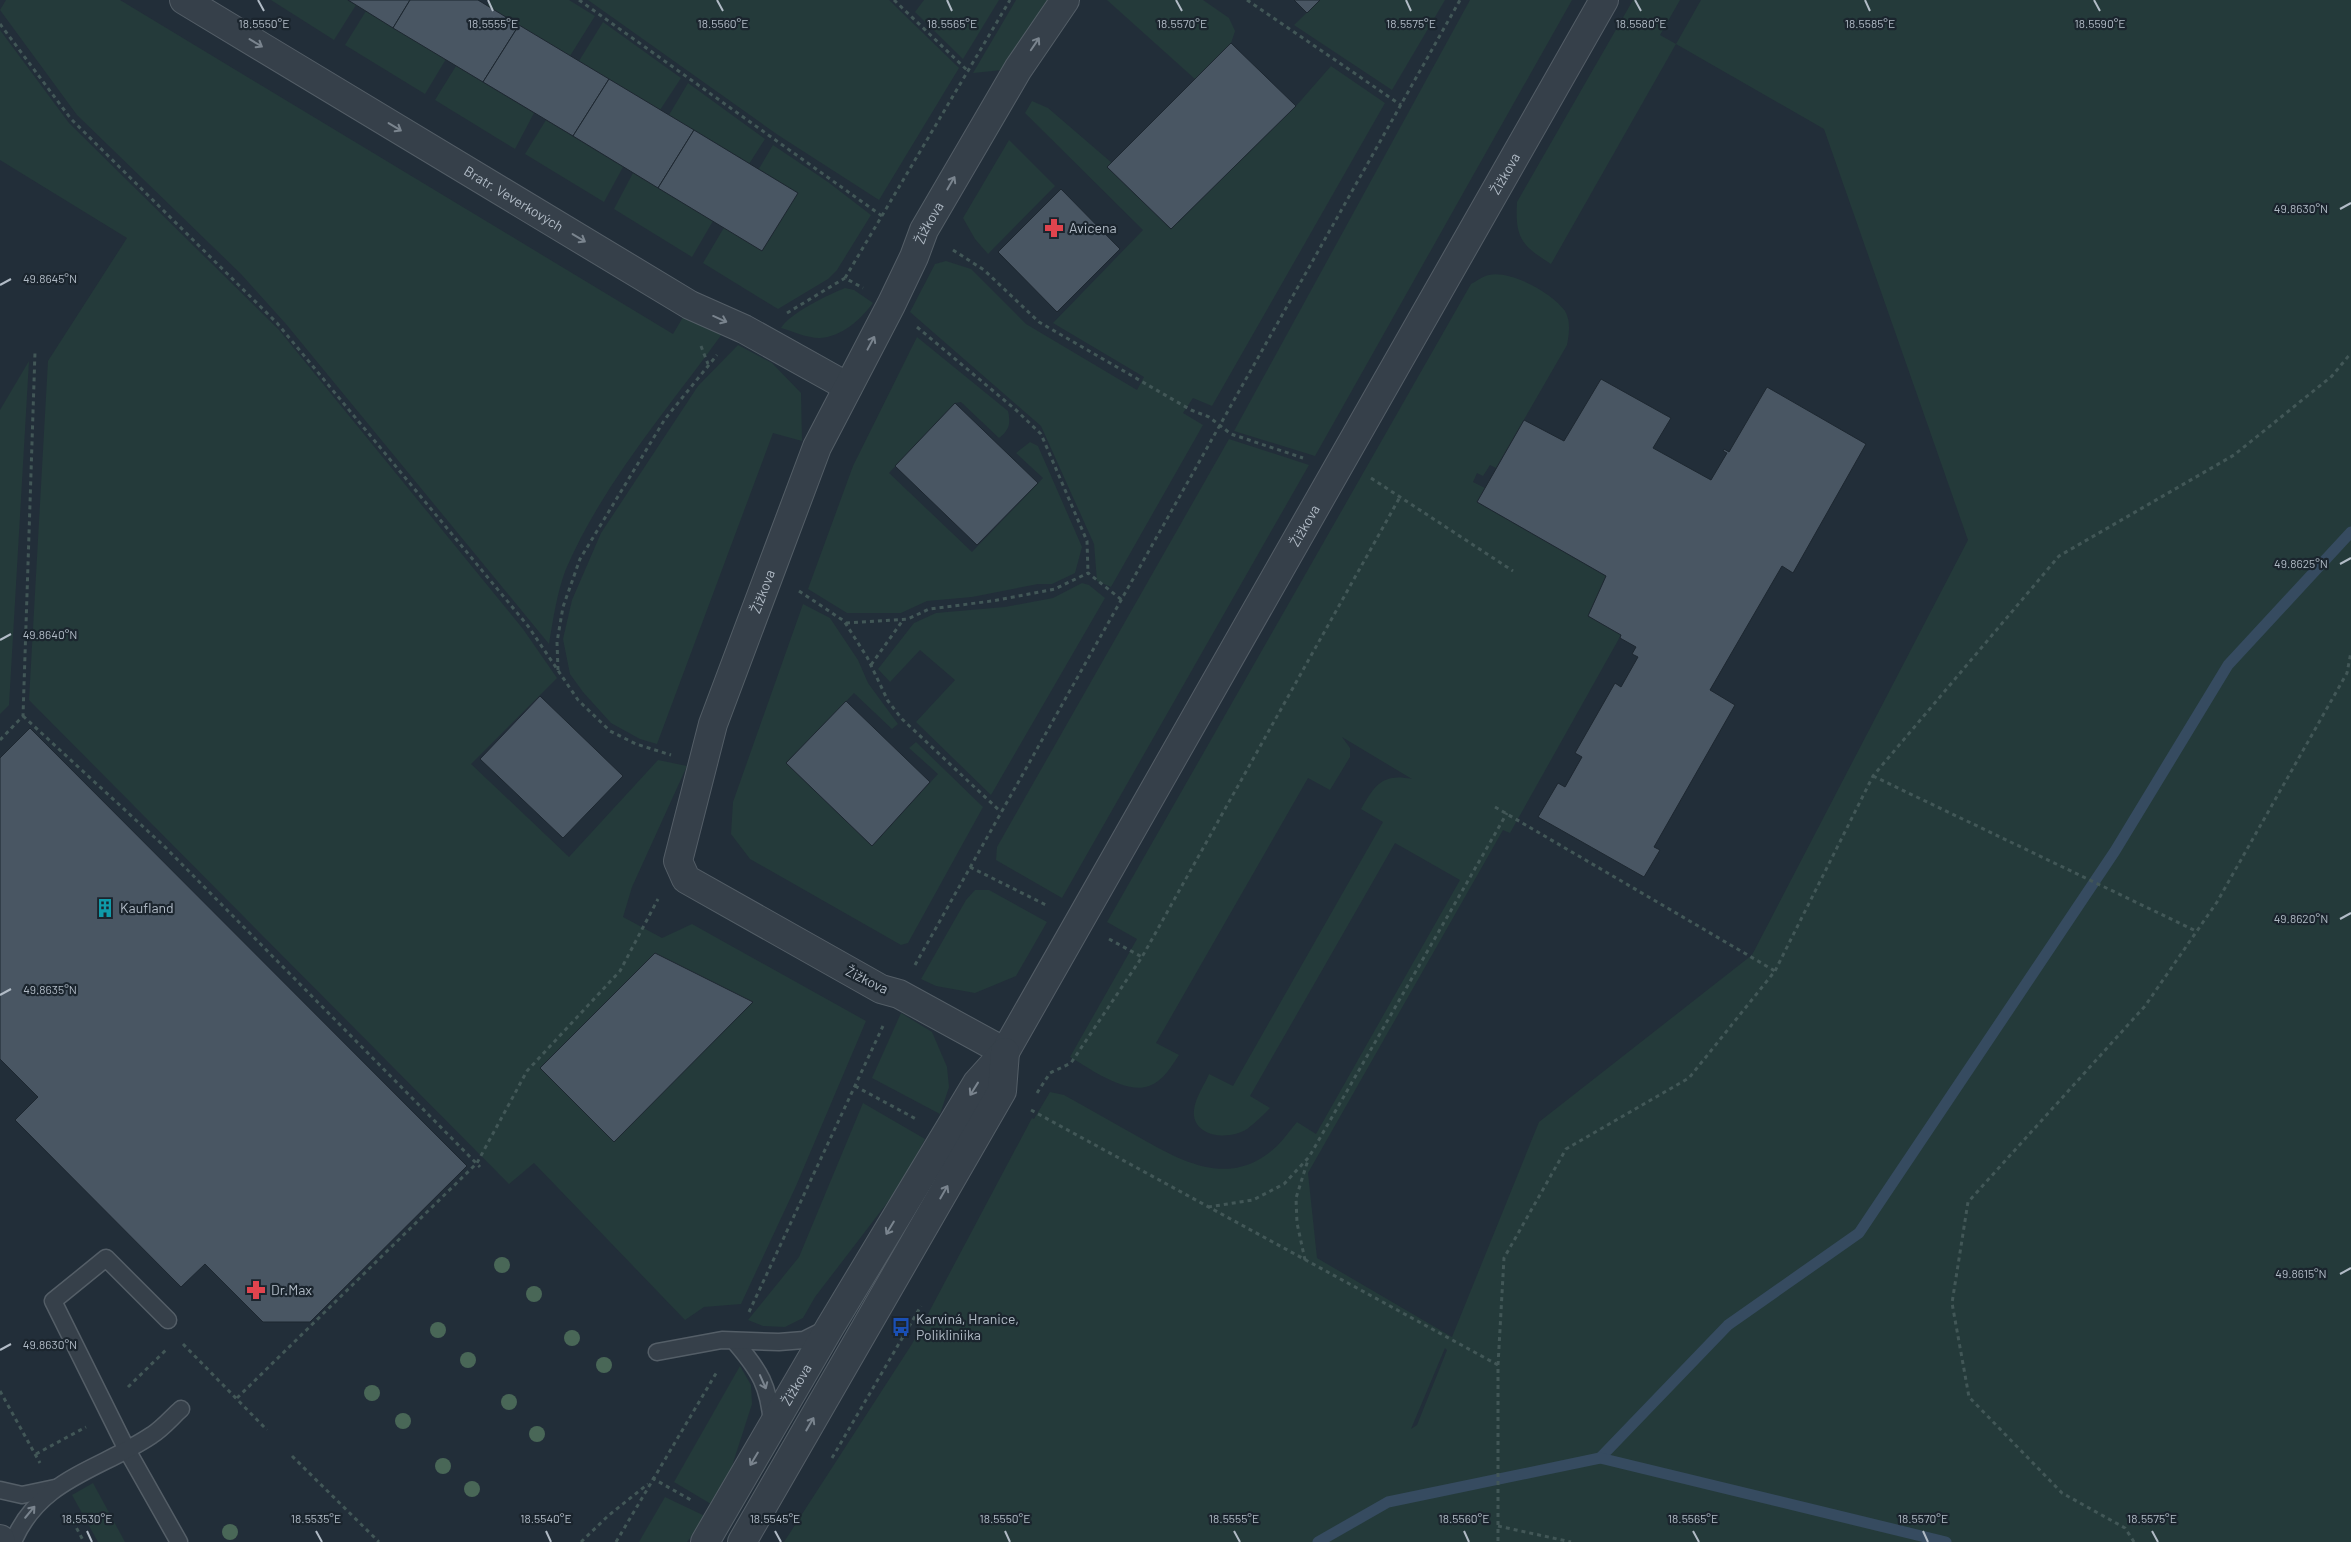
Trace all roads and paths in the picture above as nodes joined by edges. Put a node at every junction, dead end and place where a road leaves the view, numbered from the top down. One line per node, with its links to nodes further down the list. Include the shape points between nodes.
1 (184, 0): 16 (street, Bratr. Veverkových, one-way to 16, via 690,305)
2 (580, 0): 12 (path)
3 (894, 0): 10 (path)
4 (1010, 0): 10 (path)
5 (1065, 0): 13 (street, Žižkova, one-way to 5, via 1018,69)
6 (1247, 0): 11 (path)
7 (1460, 0): 11 (path)
8 (1604, 0): 21 (street, Žižkova)
9 (0, 24): 31 (path, via 71,119 277,322 528,626)
10 (968, 71): 12 (path)
11 (1401, 105): 20 (path)
12 (882, 216): 14 (path)
13 (924, 230): 15 (street, Žižkova); 20 (path, via 984,270 1039,322)
14 (845, 278): 15 (path); 16 (path)
15 (891, 305): 19 (street, Žižkova, one-way to 15); 24 (path, via 1041,434 1086,541)
16 (755, 335): 19 (street, Bratr. Veverkových); 31 (path, via 708,364 665,419 580,558 563,607 557,642)
17 (35, 352): 32 (path)
18 (2351, 354): 35 (path, via 2332,376 2234,455 2059,556)
19 (848, 386): 25 (street, Žižkova, via 817,447)
20 (1219, 424): 21 (path, via 1231,434 1290,455); 26 (path)
21 (1339, 466): 22 (path, via 1370,477); 47 (street, Žižkova)
22 (1400, 497): 23 (path); 44 (path)
23 (1513, 571)
24 (1088, 573): 26 (path); 27 (path, via 1055,589 928,609)
25 (766, 583): 28 (path, via 800,592); 34 (street, Žižkova, via 713,724)
26 (1122, 600): 37 (path)
27 (903, 620): 28 (path); 30 (path)
28 (846, 623): 30 (path)
29 (2351, 652): 42 (path, via 2347,673 2216,902)
30 (871, 665): 37 (path, via 888,701 902,719)
31 (558, 671): 34 (path, via 578,700 610,731 636,744)
32 (23, 716): 33 (path); 53 (path, via 164,846)
33 (0, 740)
34 (704, 765): 39 (street, Žižkova)
35 (1873, 776): 42 (path); 45 (path)
36 (1496, 807): 38 (path)
37 (1001, 812): 40 (path)
38 (1507, 813): 45 (path); 52 (path)
39 (678, 861): 46 (street, Žižkova, via 686,879 881,989); 53 (path, via 620,971 527,1071)
40 (970, 867): 41 (path); 46 (path)
41 (1056, 910)
42 (2196, 931): 87 (path, via 2145,1006 1968,1202 1952,1304 1969,1397 2062,1493 2125,1528)
43 (1108, 938): 44 (path)
44 (1142, 957): 49 (path, via 1071,1063 1050,1073)
45 (1775, 971): 63 (path, via 1689,1078 1566,1149 1504,1258)
46 (898, 994): 47 (street, Žižkova); 48 (path)
47 (1005, 1052): 58 (street, Žižkova, one-way to 58, via 978,1083); 84 (street, Žižkova, one-way to 47, via 1002,1091)
48 (855, 1086): 51 (path); 60 (path)
49 (1037, 1094)
50 (1032, 1102): 55 (path, via 1028,1109)
51 (920, 1121)
52 (1309, 1156): 55 (path, via 1284,1184 1253,1200); 56 (path, via 1296,1198 1297,1223)
53 (477, 1163): 54 (path); 65 (path)
54 (480, 1167)
55 (1208, 1207): 56 (path)
56 (1305, 1260): 63 (path)
57 (168, 1320): 70 (lane, via 106,1258 53,1301)
58 (830, 1327): 60 (lane, via 804,1340); 68 (street, Žižkova)
59 (178, 1338): 65 (path)
60 (736, 1342): 62 (lane, via 701,1342); 68 (lane, one-way to 68, via 764,1382 770,1400); 73 (path)
61 (171, 1345): 64 (path)
62 (657, 1352)
63 (1498, 1365): 77 (path)
64 (125, 1390)
65 (237, 1398): 69 (path)
66 (181, 1409): 70 (lane, via 154,1434)
67 (88, 1425): 71 (path)
68 (772, 1429): 83 (street, Žižkova, one-way to 83)
69 (267, 1430)
70 (127, 1450): 74 (lane); 79 (lane)
71 (36, 1454)
72 (292, 1456): 80 (path)
73 (651, 1480): 76 (path); 81 (path); 82 (path)
74 (55, 1488): 75 (lane, via 22,1494); 78 (lane, one-way to 74, via 20,1524)
75 (0, 1490)
76 (695, 1503)
77 (1498, 1526): 85 (path); 86 (path)
78 (13, 1542)
79 (179, 1542)
80 (379, 1542)
81 (581, 1542)
82 (616, 1542)
83 (705, 1542)
84 (742, 1542)
85 (1498, 1542)
86 (1571, 1542)
87 (2134, 1542)

